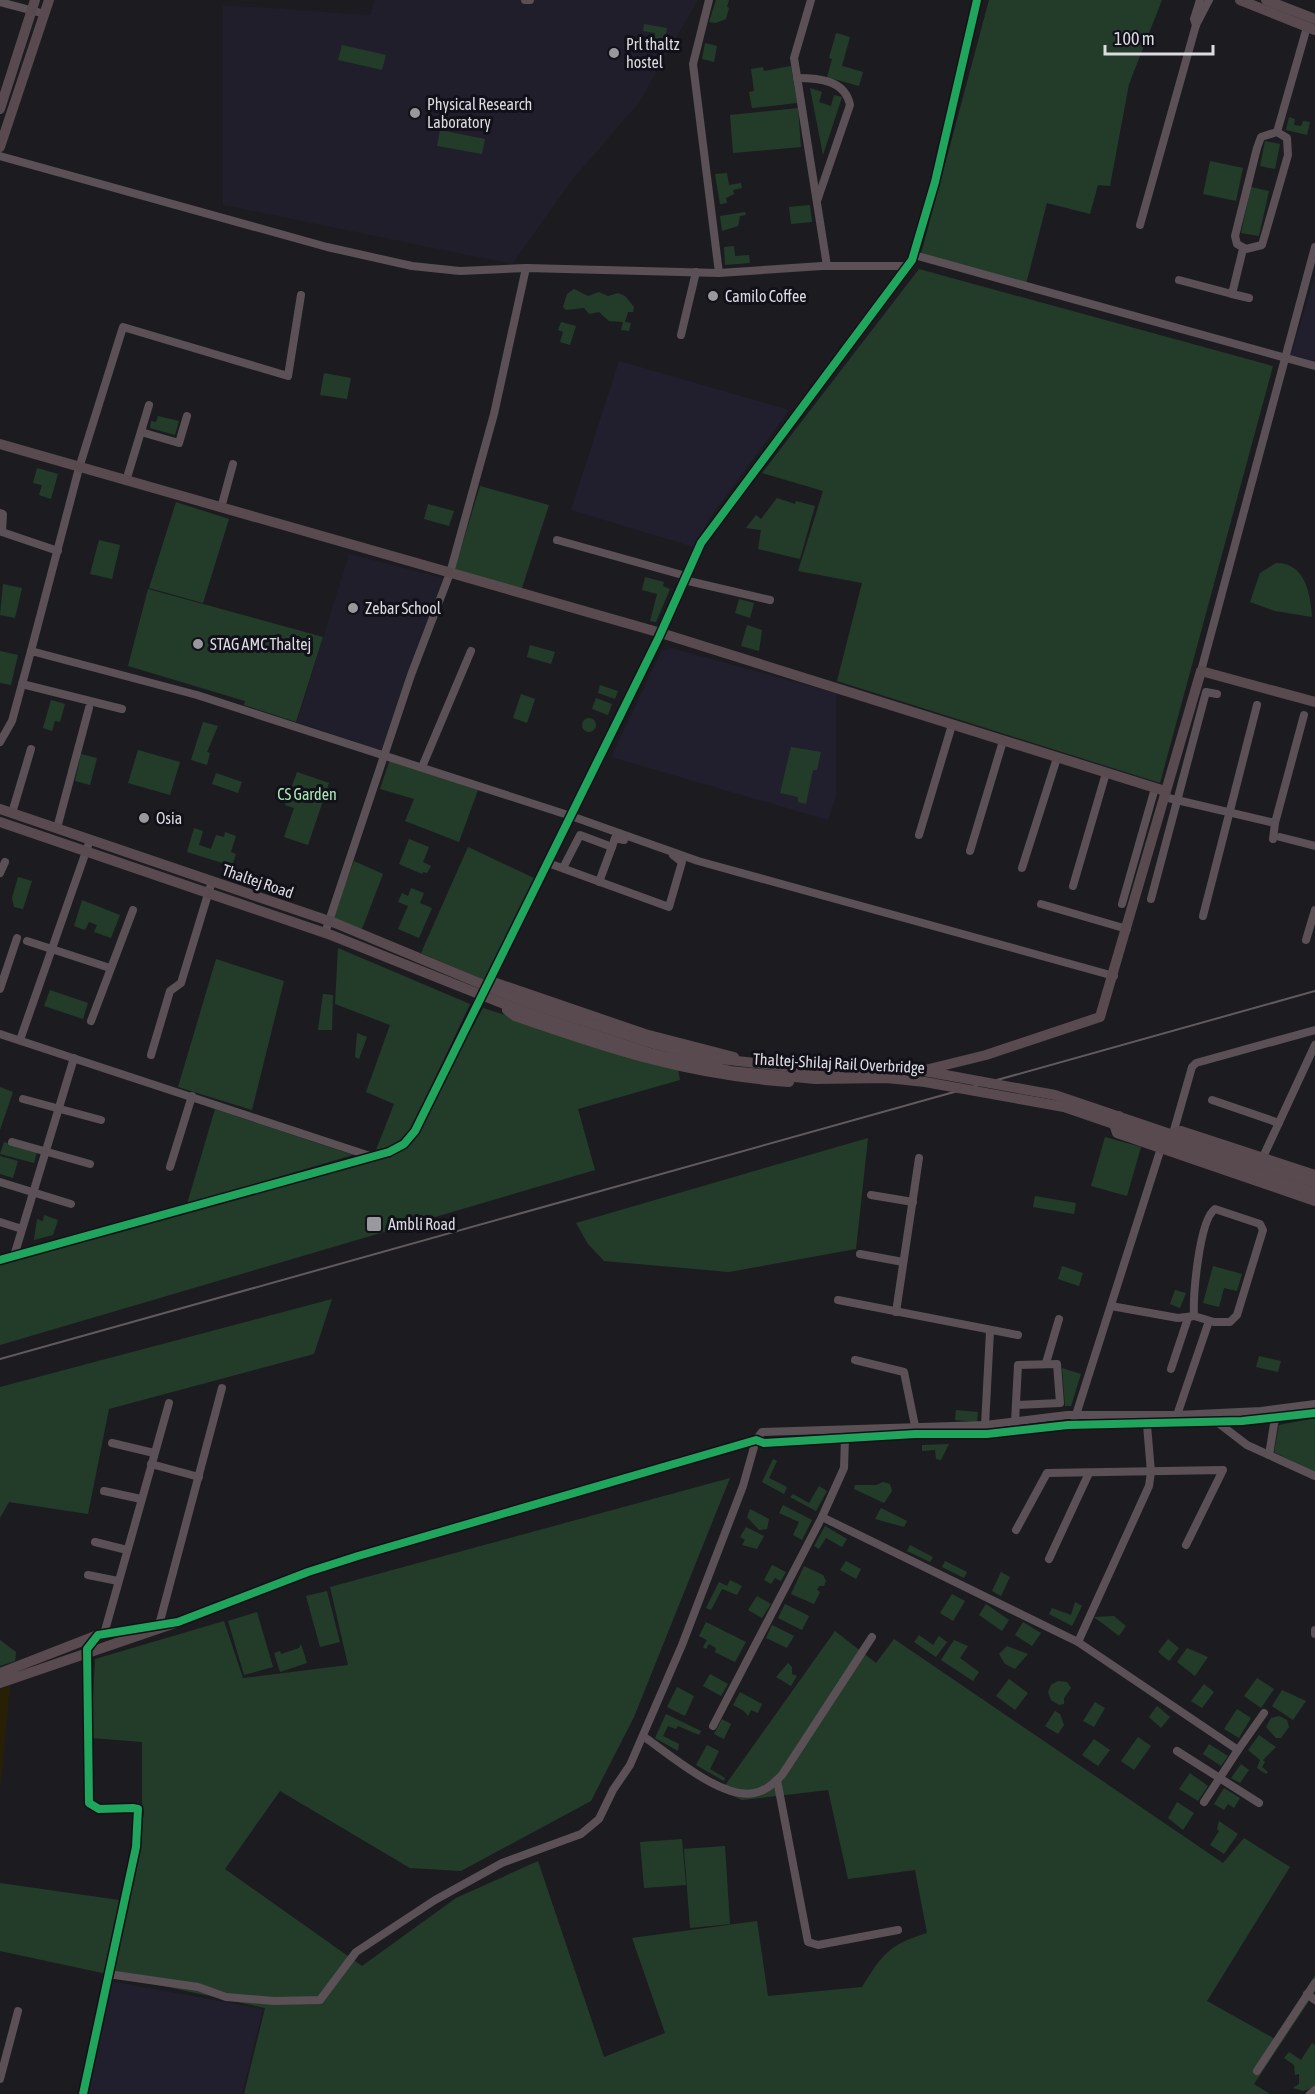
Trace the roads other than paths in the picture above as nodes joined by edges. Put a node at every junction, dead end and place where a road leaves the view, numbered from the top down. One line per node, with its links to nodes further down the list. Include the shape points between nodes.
1 (49, 0): 13 (street)
2 (525, 0): 3 (street)
3 (530, 0)
4 (709, 0): 28 (street, via 693,64)
5 (811, 0): 16 (street, via 794,58)
6 (976, 0): 24 (street, via 935,182)
7 (1200, 0): 14 (street)
8 (1209, 0): 14 (street)
9 (1240, 0): 15 (street)
10 (1266, 0): 15 (street)
11 (0, 2): 12 (street)
12 (33, 5): 13 (street); 17 (street)
13 (45, 14): 19 (street)
14 (1196, 25): 21 (street)
15 (1312, 25): 18 (street)
16 (797, 78): 20 (street); 20 (street, via 839,85 848,94 850,105)
17 (0, 109)
18 (1277, 132): 23 (street, via 1262,137 1257,148 1235,236); 23 (street, via 1287,138 1289,146 1278,190 1262,245 1253,250)
19 (0, 153): 26 (street, via 327,248 412,266 460,271)
20 (817, 203): 25 (street)
21 (1140, 225)
22 (1315, 247): 34 (street)
23 (1243, 249): 30 (street)
24 (911, 260): 25 (street); 34 (street); 48 (street, via 706,536)
25 (827, 266): 28 (street)
26 (526, 268): 27 (street); 47 (street, via 494,414)
27 (696, 273): 28 (street); 33 (street)
28 (719, 273)
29 (1179, 280): 30 (street)
30 (1232, 294): 32 (street)
31 (302, 295): 41 (street, via 288,376 123,327)
32 (1250, 298)
33 (681, 335)
34 (1284, 359): 35 (street); 53 (street)
35 (1315, 366)
36 (149, 405): 38 (street)
37 (187, 416): 38 (street, via 179,443)
38 (141, 432): 42 (street)
39 (0, 444): 41 (street)
40 (233, 464): 43 (street)
41 (80, 468): 42 (street); 46 (street)
42 (126, 481): 43 (street)
43 (221, 508): 47 (street)
44 (0, 513): 46 (street, via 2,532)
45 (557, 540): 48 (street)
46 (58, 551): 51 (street)
47 (450, 573): 50 (street); 65 (street)
48 (685, 578): 49 (street); 50 (street)
49 (770, 600)
50 (661, 633): 61 (street); 74 (street)
51 (30, 651): 54 (street); 65 (street, via 197,695)
52 (471, 651): 67 (street)
53 (1201, 671): 56 (street); 69 (street)
54 (22, 684): 59 (street); 63 (street, via 12,721)
55 (1217, 694): 70 (street, via 1206,692)
56 (1315, 702)
57 (1257, 705): 72 (street)
58 (89, 708): 77 (street)
59 (122, 709)
60 (1304, 715): 76 (street)
61 (952, 725): 62 (street); 78 (street)
62 (1003, 741): 66 (street); 83 (street)
63 (0, 742)
64 (31, 749): 73 (street)
65 (386, 755): 67 (street); 99 (street)
66 (1057, 758): 68 (street); 87 (street)
67 (422, 767): 74 (street)
68 (1106, 773): 69 (street); 91 (street)
69 (1161, 792): 70 (street); 95 (street); 100 (street)
70 (1177, 800): 72 (street); 93 (street)
71 (0, 809): 73 (street, Thaltej Road)
72 (1230, 812): 76 (street); 98 (street)
73 (12, 813): 77 (street, Thaltej Road)
74 (571, 816): 85 (street); 107 (street, via 698,861)
75 (0, 822): 82 (street, Thaltej Road)
76 (1275, 823): 80 (street, via 1276,838)
77 (57, 828): 79 (street, Thaltej Road)
78 (919, 836)
79 (90, 840): 82 (street); 89 (street, Thaltej Road)
80 (1315, 846)
81 (612, 847): 86 (street, via 580,835); 90 (street); 90 (street, via 617,837 681,859 670,905)
82 (87, 851): 92 (street, Thaltej Road); 105 (street)
83 (970, 851)
84 (5, 862): 88 (street)
85 (548, 862): 86 (street); 108 (street)
86 (562, 868): 90 (street)
87 (1022, 868)
88 (0, 873)
89 (212, 881): 92 (street); 99 (street, Thaltej Road)
90 (599, 882)
91 (1073, 886)
92 (209, 894): 101 (street, Thaltej Road); 117 (street, via 181,983 170,991)
93 (1151, 899)
94 (1041, 904): 100 (street)
95 (1122, 904)
96 (133, 910): 106 (street)
97 (1315, 910): 103 (street)
98 (1203, 916)
99 (330, 921): 101 (street); 108 (street, Thaltej Road)
100 (1126, 929): 107 (street)
101 (325, 933): 108 (street, Thaltej Road)
102 (17, 938): 109 (street)
103 (1306, 940)
104 (27, 941): 105 (street)
105 (53, 949): 106 (street); 115 (street)
106 (111, 968): 112 (street)
107 (1114, 976): 119 (street, via 1100,1017 986,1055)
108 (487, 988): 110 (street, Thaltej Road); 119 (street, via 714,1053 782,1064); 131 (street, via 415,1131 404,1144)
109 (0, 989)
110 (501, 998): 111 (street, Thaltej-Shilaj Rail Overbridge); 119 (street, via 515,1016 650,1061 699,1071 814,1083 896,1081)
111 (521, 1006): 138 (street, Thaltej-Shilaj Rail Overbridge, bridge, via 720,1060 816,1070 913,1069 1055,1095); 140 (street, Thaltej-Shilaj Rail Overbridge, bridge, via 653,1054 730,1071 815,1079 925,1082 1064,1107)
112 (91, 1021)
113 (1315, 1030): 126 (street, via 1196,1063)
114 (0, 1034): 115 (street)
115 (20, 1040): 118 (street)
116 (1315, 1045): 125 (street)
117 (151, 1055)
118 (74, 1058): 120 (street); 123 (street)
119 (913, 1071)
120 (192, 1096): 131 (street); 135 (street)
121 (23, 1099): 123 (street)
122 (1212, 1100): 125 (street)
123 (58, 1108): 124 (street); 129 (street)
124 (101, 1120)
125 (1279, 1123): 132 (street)
126 (1176, 1130): 128 (street, via 1122,1113 1115,1127 1117,1133); 130 (street); 132 (street)
127 (12, 1142): 129 (street)
128 (1161, 1148): 130 (street); 152 (street)
129 (45, 1151): 134 (street); 139 (street)
130 (1174, 1152): 142 (street)
131 (370, 1156): 148 (street)
132 (1263, 1157): 136 (street)
133 (919, 1158): 143 (street)
134 (90, 1164)
135 (170, 1167)
136 (1315, 1175)
137 (0, 1182): 139 (street)
138 (1315, 1183)
139 (33, 1192): 144 (street); 146 (street)
140 (1315, 1193)
141 (871, 1195): 143 (street)
142 (1315, 1201)
143 (912, 1202): 150 (street)
144 (71, 1204)
145 (0, 1222): 146 (street)
146 (22, 1228): 148 (street)
147 (860, 1254): 150 (street)
148 (14, 1256): 149 (street)
149 (0, 1260)
150 (903, 1262): 153 (street)
151 (838, 1300): 153 (street)
152 (1111, 1306): 154 (street); 168 (street)
153 (896, 1312): 157 (street)
154 (1191, 1317): 156 (street); 156 (street, via 1203,1234 1215,1209 1260,1224 1262,1235 1237,1316 1230,1322); 161 (street)
155 (1059, 1319): 160 (street)
156 (1209, 1321): 169 (street)
157 (990, 1331): 158 (street); 173 (street)
158 (1018, 1335)
159 (855, 1360): 176 (street, via 904,1372)
160 (1046, 1363): 165 (street, via 1018,1365); 165 (street, via 1057,1364 1060,1403)
161 (1171, 1369)
162 (222, 1388): 186 (street)
163 (169, 1403): 180 (street)
164 (1315, 1404): 166 (street)
165 (1017, 1406): 171 (street)
166 (1215, 1413): 169 (street); 172 (street)
167 (1315, 1413): 170 (street)
168 (1076, 1415): 169 (street); 171 (street); 174 (street)
169 (1177, 1415)
170 (1275, 1418): 172 (street); 181 (street)
171 (1015, 1422): 173 (street)
172 (1216, 1422): 175 (street); 181 (street, via 1247,1445)
173 (985, 1425): 176 (street)
174 (1074, 1425): 175 (street); 177 (street, via 987,1434)
175 (1147, 1425): 183 (street)
176 (915, 1426): 178 (street, via 762,1432)
177 (845, 1438): 178 (street, via 764,1443); 189 (street, via 844,1468)
178 (756, 1440): 197 (street, via 358,1556); 207 (street, via 743,1486)
179 (112, 1443): 180 (street)
180 (154, 1453): 182 (street)
181 (1269, 1455): 185 (street)
182 (151, 1464): 186 (street); 188 (street)
183 (1151, 1472): 184 (street); 192 (street, via 1223,1470); 201 (street, via 1149,1486)
184 (1089, 1473): 190 (street, via 1047,1473); 194 (street)
185 (1315, 1476)
186 (199, 1477): 198 (street)
187 (104, 1491): 188 (street)
188 (141, 1499): 193 (street)
189 (822, 1517): 201 (street); 206 (street)
190 (1016, 1530)
191 (95, 1542): 193 (street)
192 (1186, 1545)
193 (127, 1550): 196 (street)
194 (1049, 1559)
195 (88, 1575): 196 (street)
196 (118, 1581): 199 (street)
197 (178, 1622): 198 (street); 199 (street); 202 (street)
198 (159, 1625): 199 (street)
199 (101, 1635): 202 (street, via 87,1648); 203 (street)
200 (872, 1637): 211 (street)
201 (1078, 1641): 208 (street)
202 (87, 1653): 204 (street); 215 (street, via 89,1803 99,1809 138,1809 140,1815)
203 (0, 1673)
204 (0, 1683)
205 (1264, 1713): 208 (street)
206 (713, 1726)
207 (643, 1736): 211 (street, via 720,1787 738,1794 755,1793); 215 (street, via 599,1819 580,1834 502,1863 435,1900 356,1952 320,2000 226,1997 198,1987)
208 (1238, 1750): 210 (street)
209 (1177, 1751): 210 (street)
210 (1220, 1778): 212 (street); 213 (street)
211 (777, 1780): 214 (street, via 808,1942 818,1945)
212 (1204, 1802)
213 (1259, 1803)
214 (898, 1930)
215 (108, 1974): 223 (street)
216 (1315, 1983): 217 (street)
217 (1307, 1994): 218 (street); 220 (street)
218 (1315, 2000)
219 (18, 2011): 221 (street)
220 (1257, 2071)
221 (0, 2079)
222 (1315, 2090): 224 (street)
223 (83, 2094)
224 (1310, 2094)

